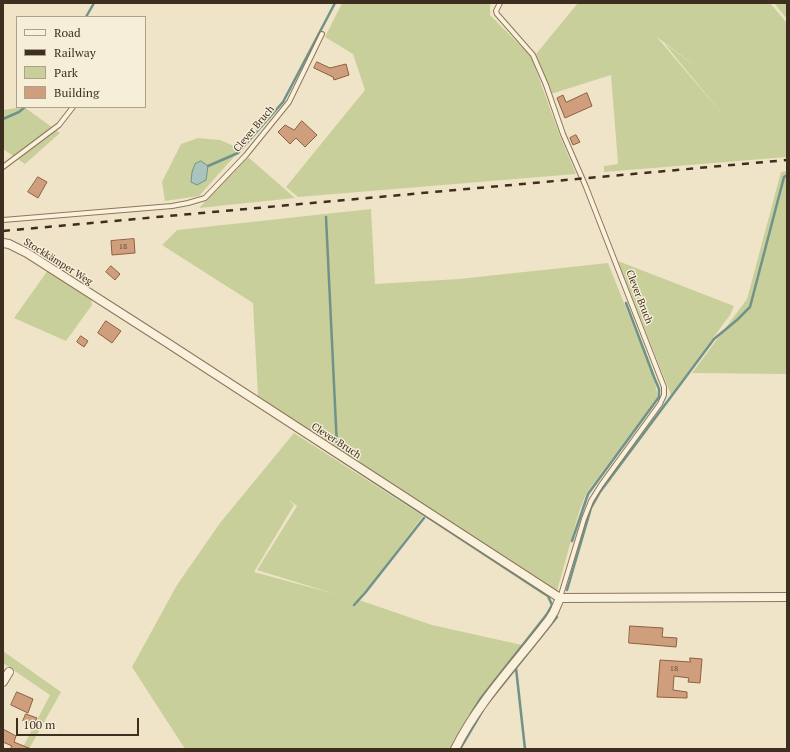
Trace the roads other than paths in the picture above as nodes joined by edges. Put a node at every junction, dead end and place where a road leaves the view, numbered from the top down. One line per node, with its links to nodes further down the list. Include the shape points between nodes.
1 (500, 3): 9 (lane, Clever Bruch, via 497,14 533,54 664,387 660,404 591,501)
2 (322, 34): 5 (lane, Clever Bruch, via 289,102 246,155 205,198 172,206)
3 (73, 108): 4 (lane, via 58,125)
4 (3, 167)
5 (3, 220)
6 (3, 243): 7 (street, Stockkämper Weg, via 27,253)
7 (102, 301): 9 (street, Clever Bruch)
8 (787, 597): 9 (street)
9 (560, 598): 12 (street, Clever Bruch, via 549,620 489,695)
10 (9, 672): 11 (street)
11 (3, 682)
12 (455, 749)

